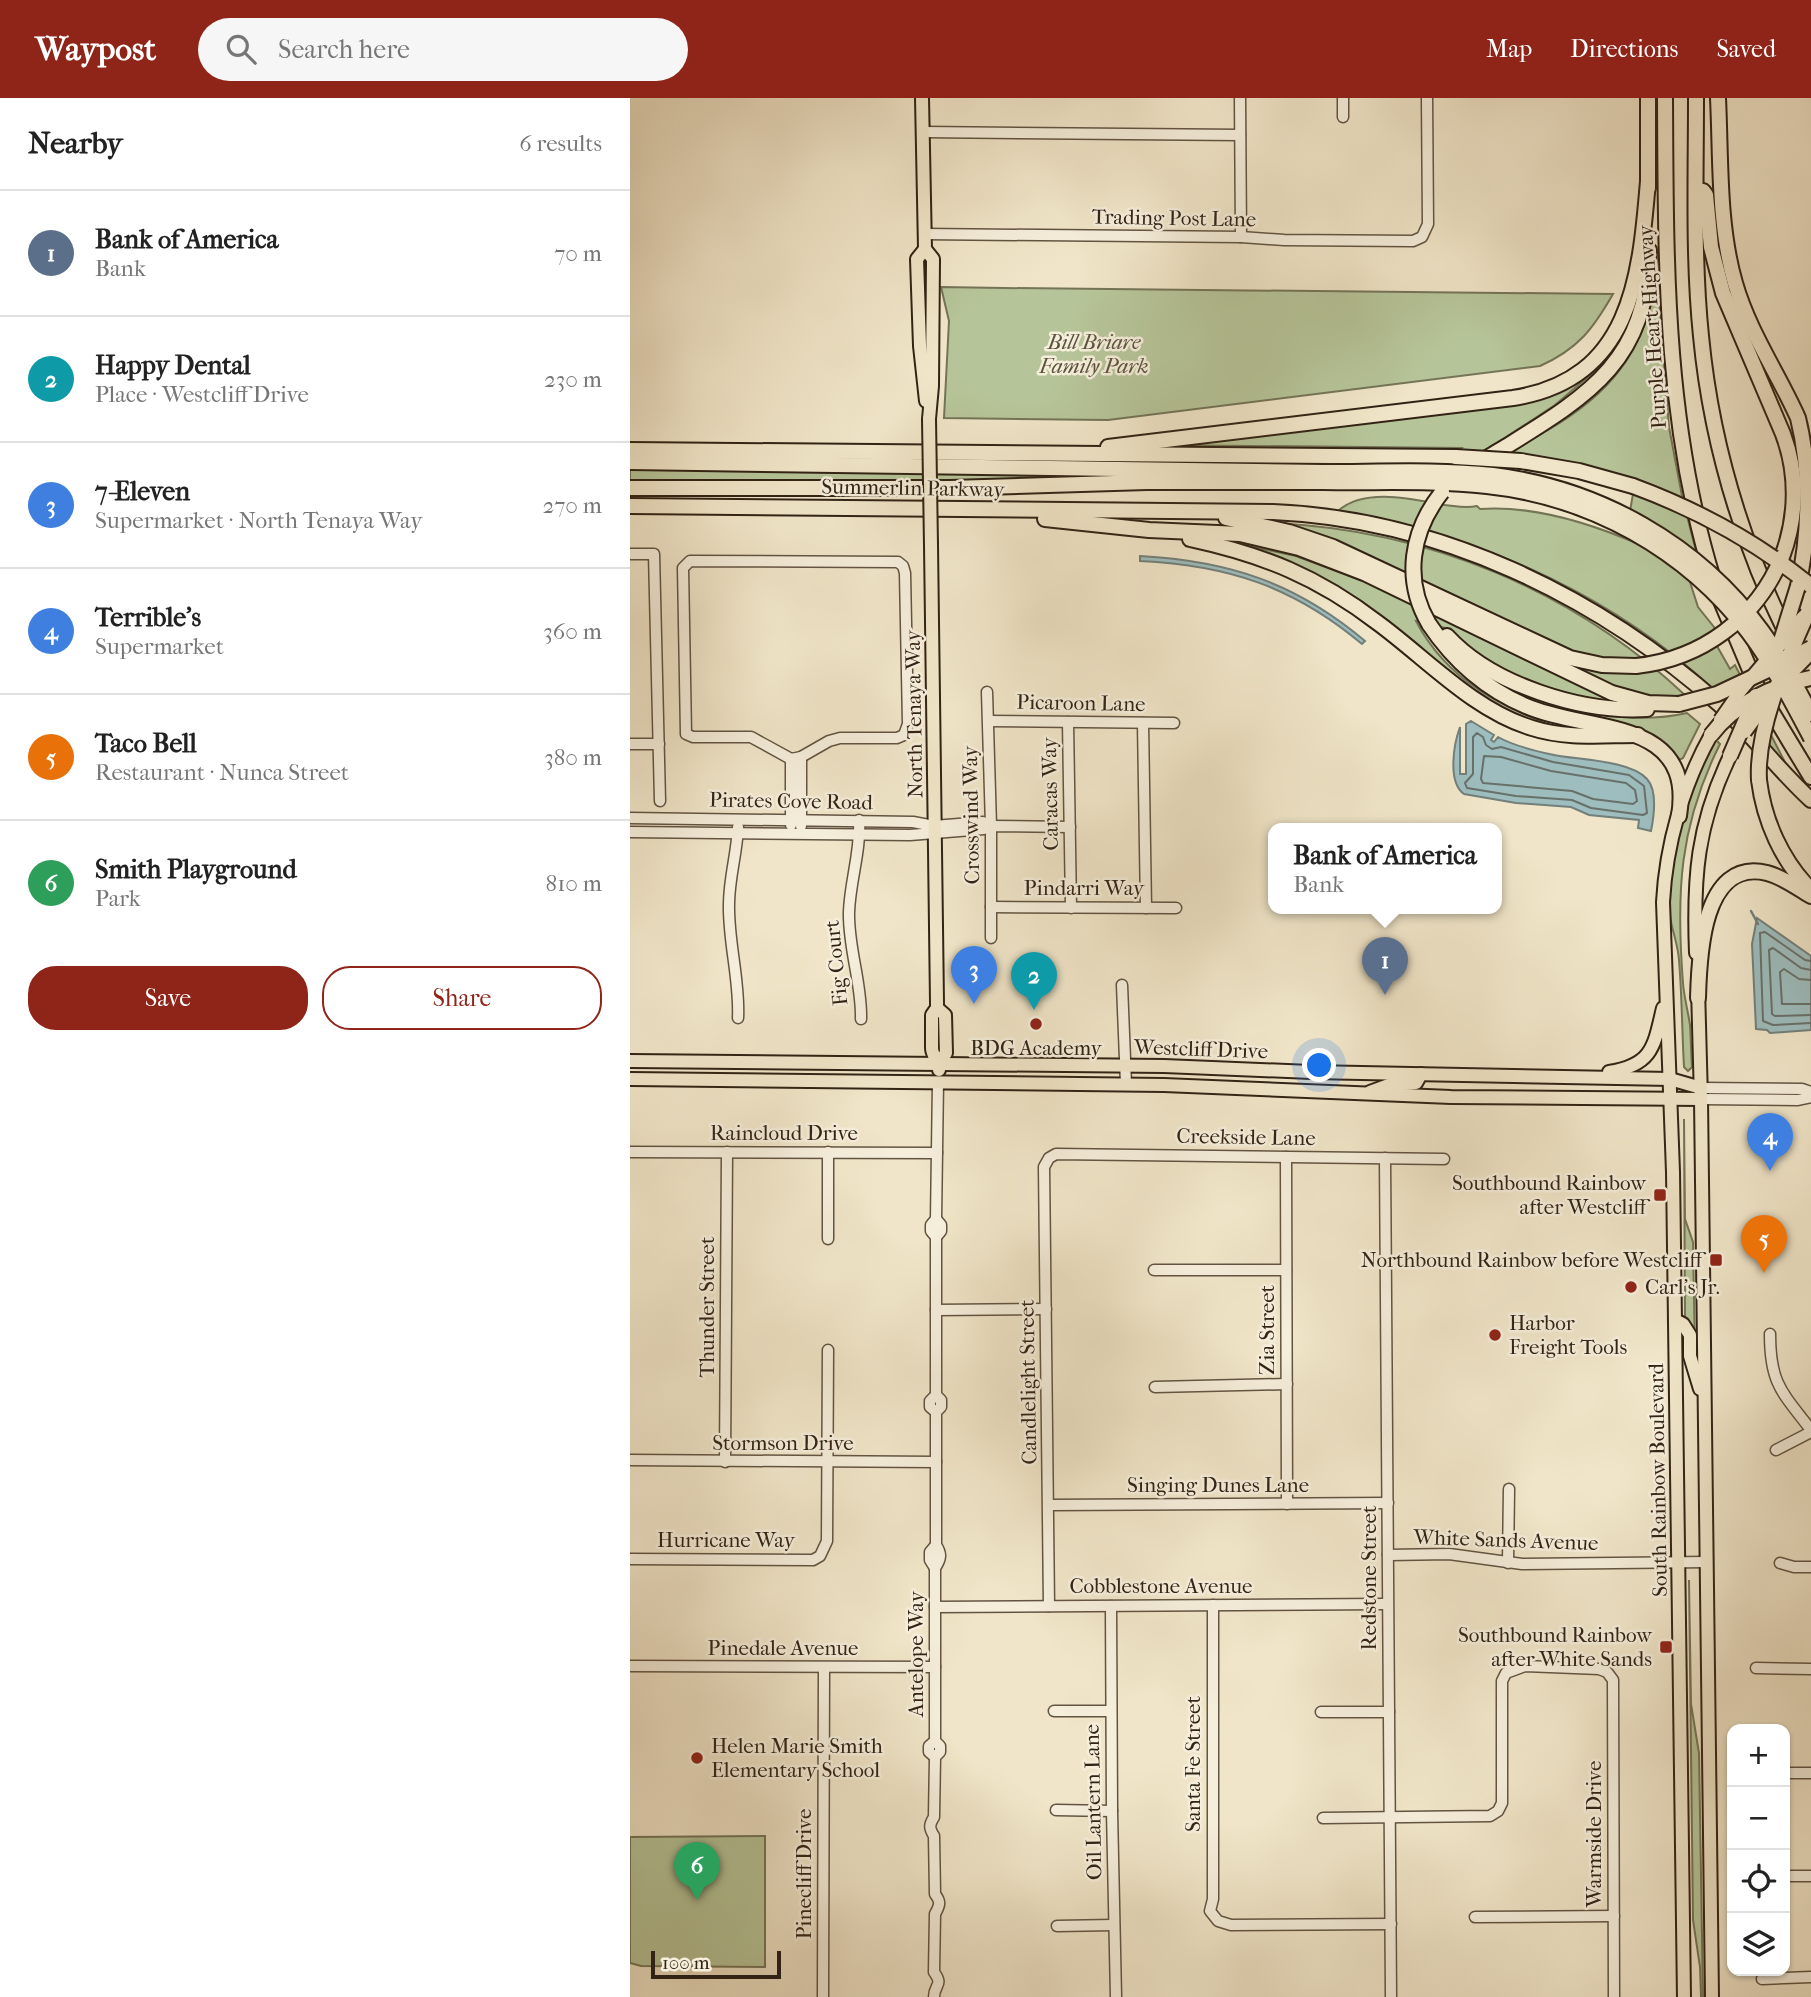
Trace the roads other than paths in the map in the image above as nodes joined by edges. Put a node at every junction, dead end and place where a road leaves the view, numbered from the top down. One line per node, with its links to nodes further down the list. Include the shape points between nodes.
1 (922, 98): 10 (main road, North Tenaya Way)
2 (1240, 98): 11 (street)
3 (1343, 98): 9 (street)
4 (1427, 98): 15 (street, Trading Post Lane, via 1428,219 1422,237 1408,242)
5 (1648, 98): 12 (highway)
6 (1665, 98): 58 (highway, Purple Heart Highway, via 1668,309 1688,480 1710,568 1737,644 1758,689)
7 (1696, 98): 13 (highway)
8 (1718, 98): 19 (highway, via 1723,219 1730,263 1745,313)
9 (1343, 117)
10 (923, 132): 11 (street); 14 (main road, North Tenaya Way)
11 (1240, 135): 15 (street)
12 (1648, 181): 23 (highway, via 1640,261 1627,311 1602,352 1558,385 1513,398); 34 (highway, bridge, via 1646,291 1634,329 1619,357 1576,402 1474,465 1442,492 1422,523 1413,556 1415,587)
13 (1696, 183): 29 (highway, bridge, via 1706,195 1711,247 1723,293 1789,451 1794,500 1782,557 1758,599 1723,634 1679,657 1636,666 1570,658 1333,547 1289,532); 41 (highway, via 1700,329 1718,444 1749,549)
14 (924, 234): 15 (street, Trading Post Lane); 16 (main road, North Tenaya Way)
15 (1241, 237)
16 (921, 254): 17 (main road, North Tenaya Way); 18 (main road, North Tenaya Way, via 927,301 933,305)
17 (918, 307): 18 (main road, via 925,313); 20 (main road, North Tenaya Way)
18 (932, 367): 20 (main road, North Tenaya Way)
19 (1780, 383): 21 (highway); 32 (highway, via 1800,425 1810,472)
20 (928, 386): 68 (main road, North Tenaya Way, bridge)
21 (1811, 437)
22 (630, 450): 23 (highway, Summerlin Parkway)
23 (1065, 453): 32 (highway, bridge, via 1521,461 1633,486 1689,509 1776,559)
24 (630, 462): 25 (highway)
25 (1323, 477): 26 (highway, via 950,488); 46 (highway, bridge, via 1500,476 1563,490 1615,510 1675,545 1731,594 1768,639); 53 (highway, bridge, via 1503,488 1570,504 1628,529 1682,565 1729,609 1768,661)
26 (630, 488)
27 (630, 506): 28 (highway, Summerlin Parkway)
28 (958, 509): 29 (highway, Summerlin Parkway); 30 (highway)
29 (1196, 512): 60 (highway, via 1284,513 1369,525 1453,547 1526,576 1609,621 1673,666 1739,724)
30 (1149, 530): 45 (highway, via 1240,534 1314,553 1618,695); 51 (highway, via 1248,552 1318,583 1365,612 1479,702 1521,724 1562,735)
31 (630, 554): 55 (street, via 654,554)
32 (1805, 586): 35 (highway, bridge)
33 (1809, 610): 35 (main road, bridge); 38 (highway, bridge)
34 (1429, 624): 45 (highway, via 1487,667 1549,695 1616,708); 51 (highway, via 1465,667 1510,699 1561,718)
35 (1780, 644): 39 (highway, bridge); 40 (main road, bridge)
36 (1811, 648): 38 (highway, bridge)
37 (1811, 653): 42 (main road, bridge)
38 (1787, 660): 39 (highway, bridge); 42 (highway, bridge)
39 (1768, 670): 40 (highway, bridge); 44 (highway, bridge)
40 (1751, 679): 45 (highway, bridge); 52 (main road, bridge)
41 (1811, 679): 42 (highway, bridge)
42 (1778, 687): 44 (highway, bridge); 56 (main road, bridge); 73 (highway, bridge, via 1760,748 1759,780 1776,839)
43 (987, 692): 47 (street, Crosswind Way)
44 (1755, 698): 52 (highway, bridge, via 1731,712); 56 (highway, bridge)
45 (1679, 705)
46 (1811, 714)
47 (989, 721): 48 (street, Picaroon Lane); 66 (street, Crosswind Way)
48 (1069, 722): 49 (street, Picaroon Lane); 67 (street, Caracas Way)
49 (1143, 723): 50 (street, Picaroon Lane); 77 (street)
50 (1174, 723)
51 (1638, 735): 61 (highway, via 1653,742 1672,763 1681,785)
52 (1711, 735): 61 (main road, via 1689,781)
53 (1811, 738)
54 (630, 744): 55 (street)
55 (659, 744): 59 (street)
56 (1730, 756): 82 (main road, via 1705,820 1697,861)
57 (796, 758): 57 (street, via 751,737 686,734 683,568 690,561 898,562 903,566 908,724 904,735 840,738); 64 (street)
58 (1811, 777)
59 (660, 800)
60 (1811, 800)
61 (1679, 816): 81 (main road, via 1664,894)
62 (630, 818): 63 (street, Pirates Cove Road)
63 (738, 820): 64 (street, Pirates Cove Road); 70 (street)
64 (796, 820): 65 (street, Pirates Cove Road); 71 (street)
65 (859, 820): 68 (street, Pirates Cove Road, via 913,821); 72 (street, Fig Court)
66 (991, 826): 67 (street, Pirates Cove Road); 68 (street, Pirates Cove Road); 75 (street, Crosswind Way)
67 (1070, 827): 76 (street, Caracas Way)
68 (934, 829): 72 (street, Pirates Cove Road, via 910,835); 88 (main road, North Tenaya Way, via 937,1008 932,1015 932,1053)
69 (630, 832): 70 (street, Pirates Cove Road)
70 (737, 833): 71 (street, Pirates Cove Road); 83 (street, via 729,901)
71 (796, 834): 72 (street, Pirates Cove Road)
72 (860, 835): 84 (street, Fig Court, via 849,912)
73 (1811, 890)
74 (1811, 896): 82 (highway, via 1767,873 1743,874 1724,886 1710,909 1703,938)
75 (990, 907): 76 (street, Pindarri Way); 79 (street, Crosswind Way)
76 (1071, 908): 77 (street, Pindarri Way)
77 (1146, 908): 78 (street, Pindarri Way)
78 (1176, 908)
79 (990, 938)
80 (1122, 985): 86 (street)
81 (1666, 994): 91 (main road, via 1654,1045 1641,1062); 94 (main road, South Rainbow Boulevard)
82 (1698, 999): 98 (main road)
83 (738, 1018)
84 (861, 1019)
85 (630, 1061): 88 (main road, Westcliff Drive)
86 (1126, 1065): 87 (main road, Westcliff Drive); 88 (main road, Westcliff Drive); 93 (street)
87 (1311, 1072): 89 (main road, Westcliff Drive); 95 (main road)
88 (939, 1073): 92 (main road, Westcliff Drive); 93 (main road, Westcliff Drive); 104 (street, Antelope Way)
89 (1421, 1074): 90 (main road, Westcliff Drive); 97 (main road, via 1416,1083 1385,1086)
90 (1514, 1075): 91 (main road, Westcliff Drive); 100 (main road, via 1530,1085)
91 (1574, 1078): 94 (main road, Westcliff Drive)
92 (630, 1079)
93 (1126, 1084): 95 (main road, Westcliff Drive)
94 (1671, 1089): 98 (main road, Westcliff Drive); 98 (main road, Westcliff Drive); 100 (main road, Westcliff Drive); 114 (main road, South Rainbow Boulevard)
95 (1310, 1091): 97 (main road, Westcliff Drive)
96 (1811, 1092): 98 (street, Westcliff Drive)
97 (1366, 1094): 100 (main road, Westcliff Drive)
98 (1701, 1094): 99 (street, Westcliff Drive); 119 (main road)
99 (1811, 1097)
100 (1533, 1098)
101 (630, 1152): 102 (street, Raincloud Drive)
102 (727, 1152): 103 (street, Raincloud Drive); 123 (street, Thunder Street)
103 (828, 1152): 104 (street, Raincloud Drive); 109 (street)
104 (937, 1153): 113 (street, Antelope Way, via 936,1219 931,1225 936,1237)
105 (1286, 1157): 106 (street, Creekside Lane, via 1056,1154); 107 (street, Creekside Lane); 111 (street, Zia Street)
106 (1049, 1158): 112 (street, Candlelight Street, via 1044,1167)
107 (1385, 1158): 108 (street, Creekside Lane); 127 (street, Redstone Street)
108 (1444, 1158)
109 (828, 1239)
110 (1154, 1270): 111 (street)
111 (1286, 1270): 117 (street, Zia Street)
112 (1046, 1309): 113 (street); 129 (street, Candlelight Street)
113 (936, 1310): 124 (street, Antelope Way, via 936,1395 930,1401 936,1412)
114 (1675, 1320): 119 (main road, via 1690,1335 1690,1356); 133 (main road, South Rainbow Boulevard)
115 (1770, 1334): 120 (street, via 1773,1375)
116 (828, 1350): 125 (street)
117 (1287, 1384): 118 (street); 128 (street, Zia Street)
118 (1155, 1387)
119 (1704, 1405): 134 (main road)
120 (1811, 1431): 121 (street)
121 (1776, 1450)
122 (630, 1460): 123 (street, Stormson Drive)
123 (726, 1462): 125 (street, Stormson Drive)
124 (936, 1462): 125 (street, Stormson Drive); 141 (street, Antelope Way, via 936,1545 930,1552 935,1568)
125 (827, 1463): 131 (street, Hurricane Way, via 827,1541 813,1560)
126 (1508, 1489): 132 (street)
127 (1388, 1503): 128 (street, Singing Dunes Lane); 130 (street, Redstone Street)
128 (1287, 1504): 129 (street, Singing Dunes Lane)
129 (1049, 1505): 139 (street, Candlelight Street)
130 (1388, 1555): 132 (street, White Sands Avenue, via 1449,1554); 137 (street, Redstone Street)
131 (630, 1559)
132 (1508, 1563): 133 (street, White Sands Avenue)
133 (1679, 1563): 134 (street, White Sands Avenue); 171 (main road, South Rainbow Boulevard)
134 (1707, 1563): 172 (main road)
135 (1780, 1563): 136 (street)
136 (1811, 1567)
137 (1387, 1604): 138 (street, Cobblestone Avenue); 150 (street, Redstone Street)
138 (1213, 1605): 140 (street, Cobblestone Avenue); 161 (street, Santa Fe Street, via 1210,1911 1217,1921 1231,1925)
139 (1049, 1606): 140 (street, Cobblestone Avenue); 141 (street, Cobblestone Avenue)
140 (1111, 1606): 147 (street, Oil Lantern Lane)
141 (935, 1607): 143 (street, Antelope Way)
142 (630, 1666): 144 (street, Pinedale Avenue)
143 (935, 1667): 144 (street, Pinedale Avenue); 166 (street, Antelope Way, via 935,1741 929,1746 935,1757 934,1817 940,1824 934,1836 935,1894 929,1901 934,1914 934,1972 929,1985)
144 (824, 1668): 167 (street, Pinecliff Drive)
145 (1756, 1668): 146 (street)
146 (1811, 1669)
147 (1111, 1711): 148 (street); 154 (street, Oil Lantern Lane)
148 (1055, 1712)
149 (1321, 1712): 150 (street)
150 (1390, 1712): 156 (street, Redstone Street)
151 (1790, 1773): 152 (street)
152 (1811, 1773)
153 (1056, 1810): 154 (street)
154 (1112, 1811): 162 (street, Oil Lantern Lane)
155 (1323, 1818): 156 (street)
156 (1390, 1818): 159 (street, Warmside Drive, via 1478,1818 1498,1811 1502,1804 1502,1681 1506,1673 1525,1666 1607,1672 1613,1680); 161 (street, Redstone Street)
157 (1790, 1876): 158 (street)
158 (1811, 1876)
159 (1614, 1916): 160 (street); 170 (street, Warmside Drive)
160 (1475, 1917)
161 (1391, 1924): 169 (street, Redstone Street)
162 (1114, 1925): 163 (street); 168 (street, Oil Lantern Lane)
163 (1057, 1926)
164 (1811, 1977): 165 (street)
165 (1762, 1979)
166 (934, 1994)
167 (823, 1997)
168 (1116, 1997)
169 (1391, 1997)
170 (1614, 1997)
171 (1684, 1997)
172 (1712, 1997)

